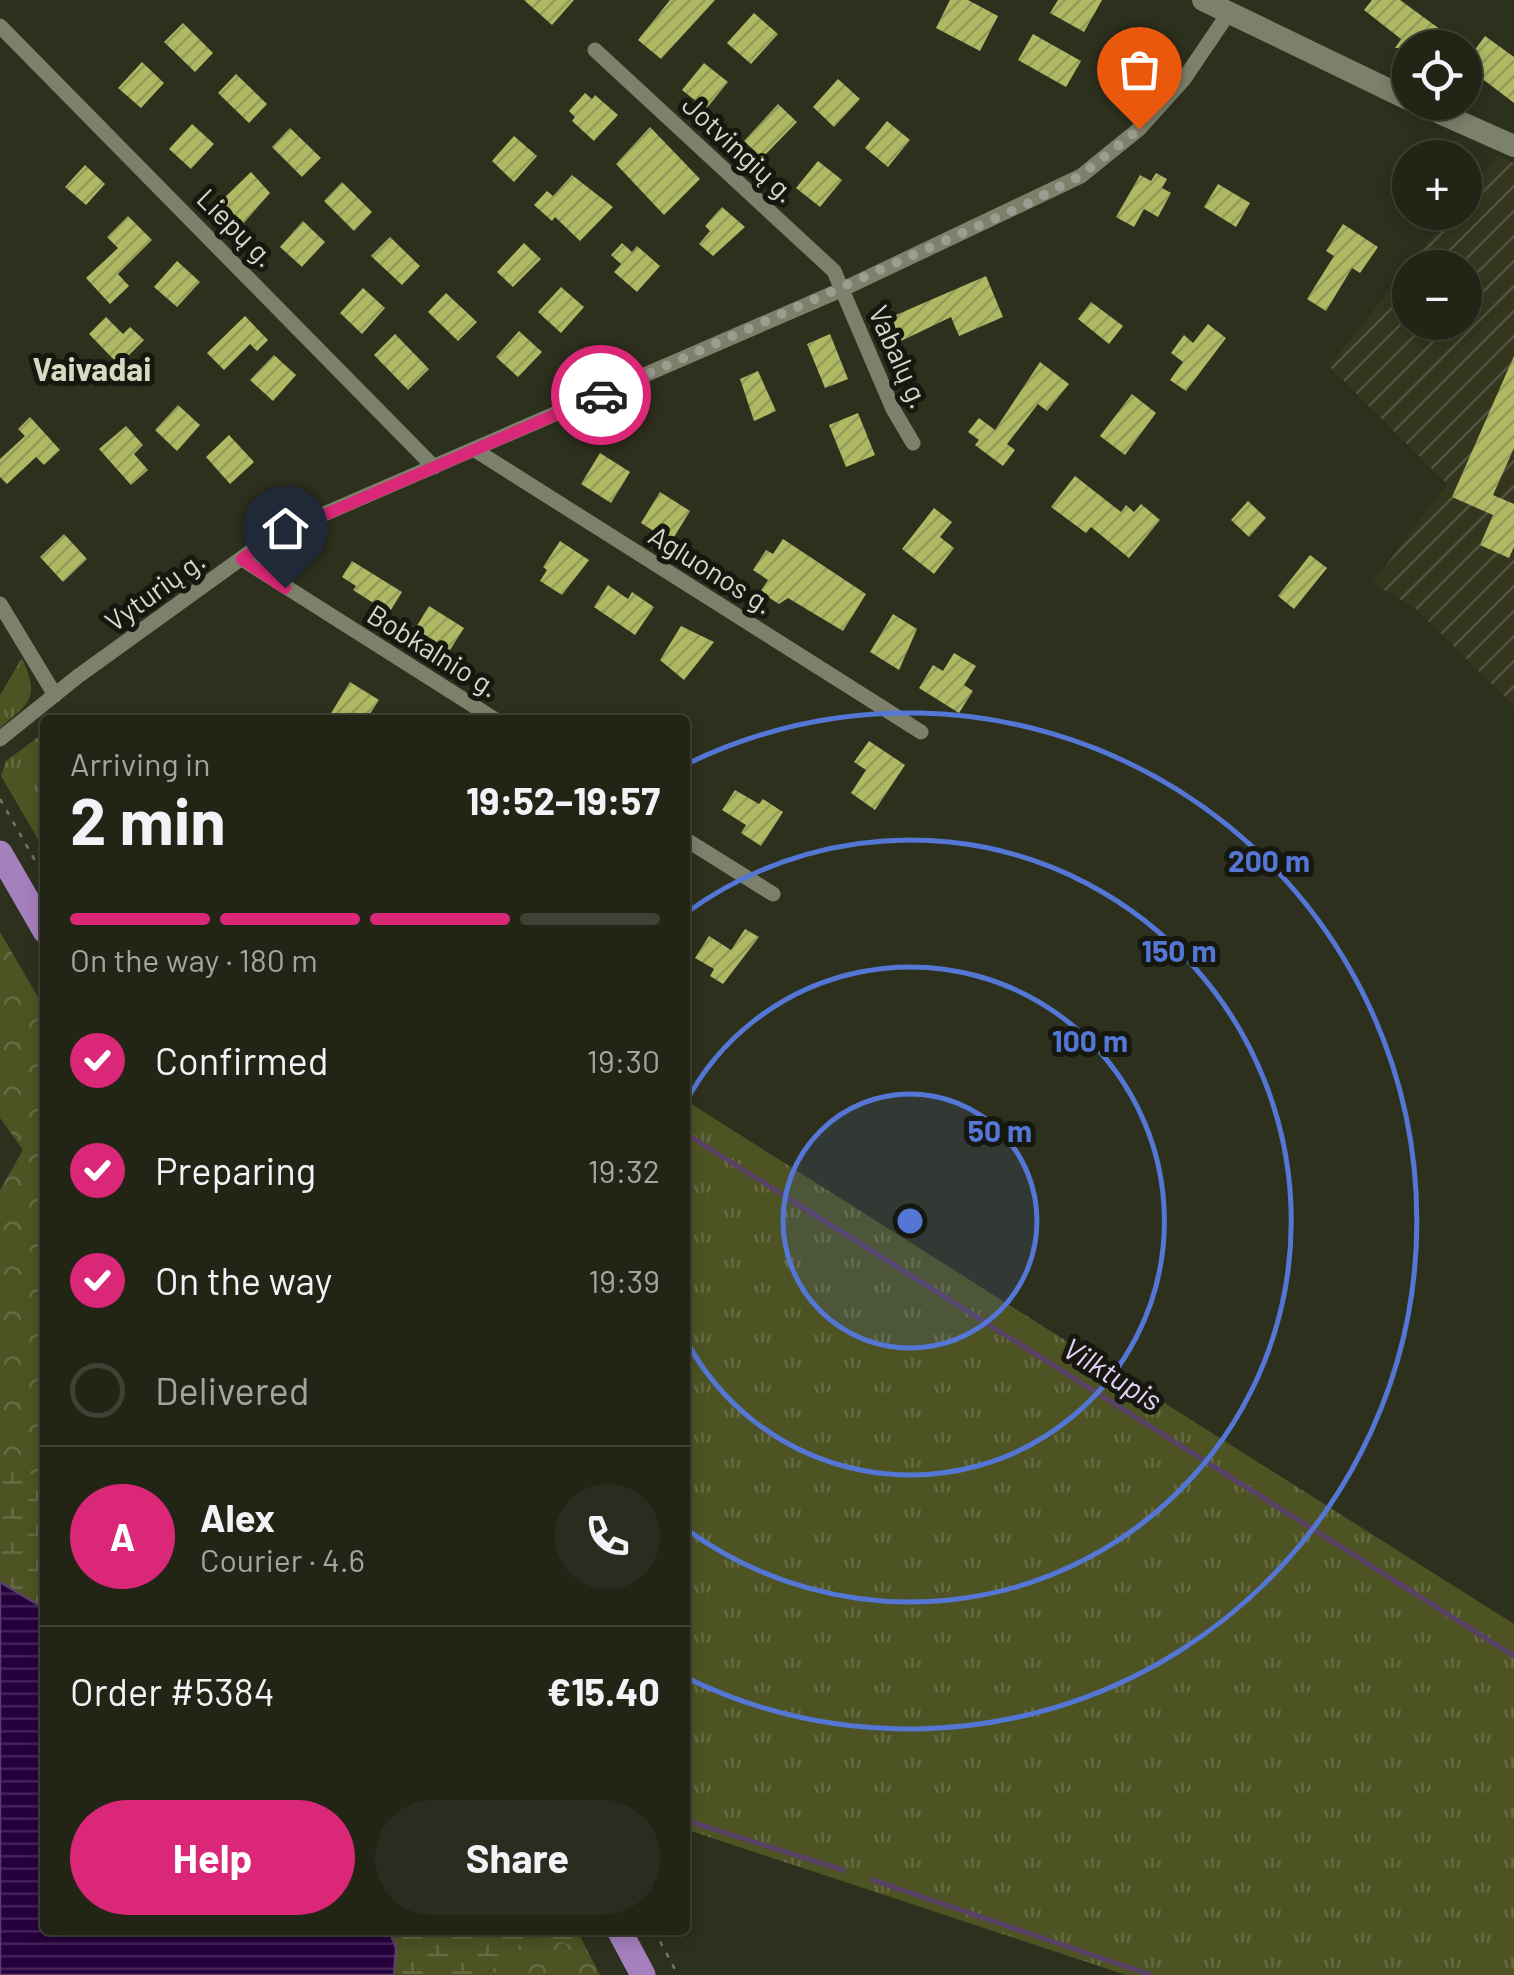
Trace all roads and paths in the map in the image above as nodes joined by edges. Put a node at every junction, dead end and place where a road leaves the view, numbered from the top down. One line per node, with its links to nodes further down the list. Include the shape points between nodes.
1 (1203, 0): 2 (main road)
2 (1228, 14): 5 (main road); 8 (street, Vyturių g., via 1139,129 1080,176)
3 (0, 26): 11 (street, Liepų g.)
4 (595, 50): 8 (street, Jotvingių g., via 834,272)
5 (1392, 91)
6 (1456, 120): 7 (main road)
7 (1514, 146)
8 (842, 289): 9 (street, Vabalų g.); 10 (street, Vyturių g.)
9 (914, 444)
10 (476, 450): 11 (street, Vyturių g.); 16 (street, Agluonos g.)
11 (434, 468): 12 (street, Vyturių g., via 271,538)
12 (242, 559): 14 (street, Vyturių g.); 15 (street, Bobkalnio g.)
13 (0, 604): 14 (street)
14 (55, 695): 17 (street, Vyturių g.)
15 (488, 715)
16 (921, 732)
17 (0, 739)
18 (0, 799): 21 (path)
19 (690, 842): 22 (street)
20 (0, 853): 23 (main road)
21 (40, 869)
22 (773, 894)
23 (40, 922)
24 (622, 1935): 26 (main road)
25 (657, 1935): 27 (path)
26 (643, 1975)
27 (678, 1975)

